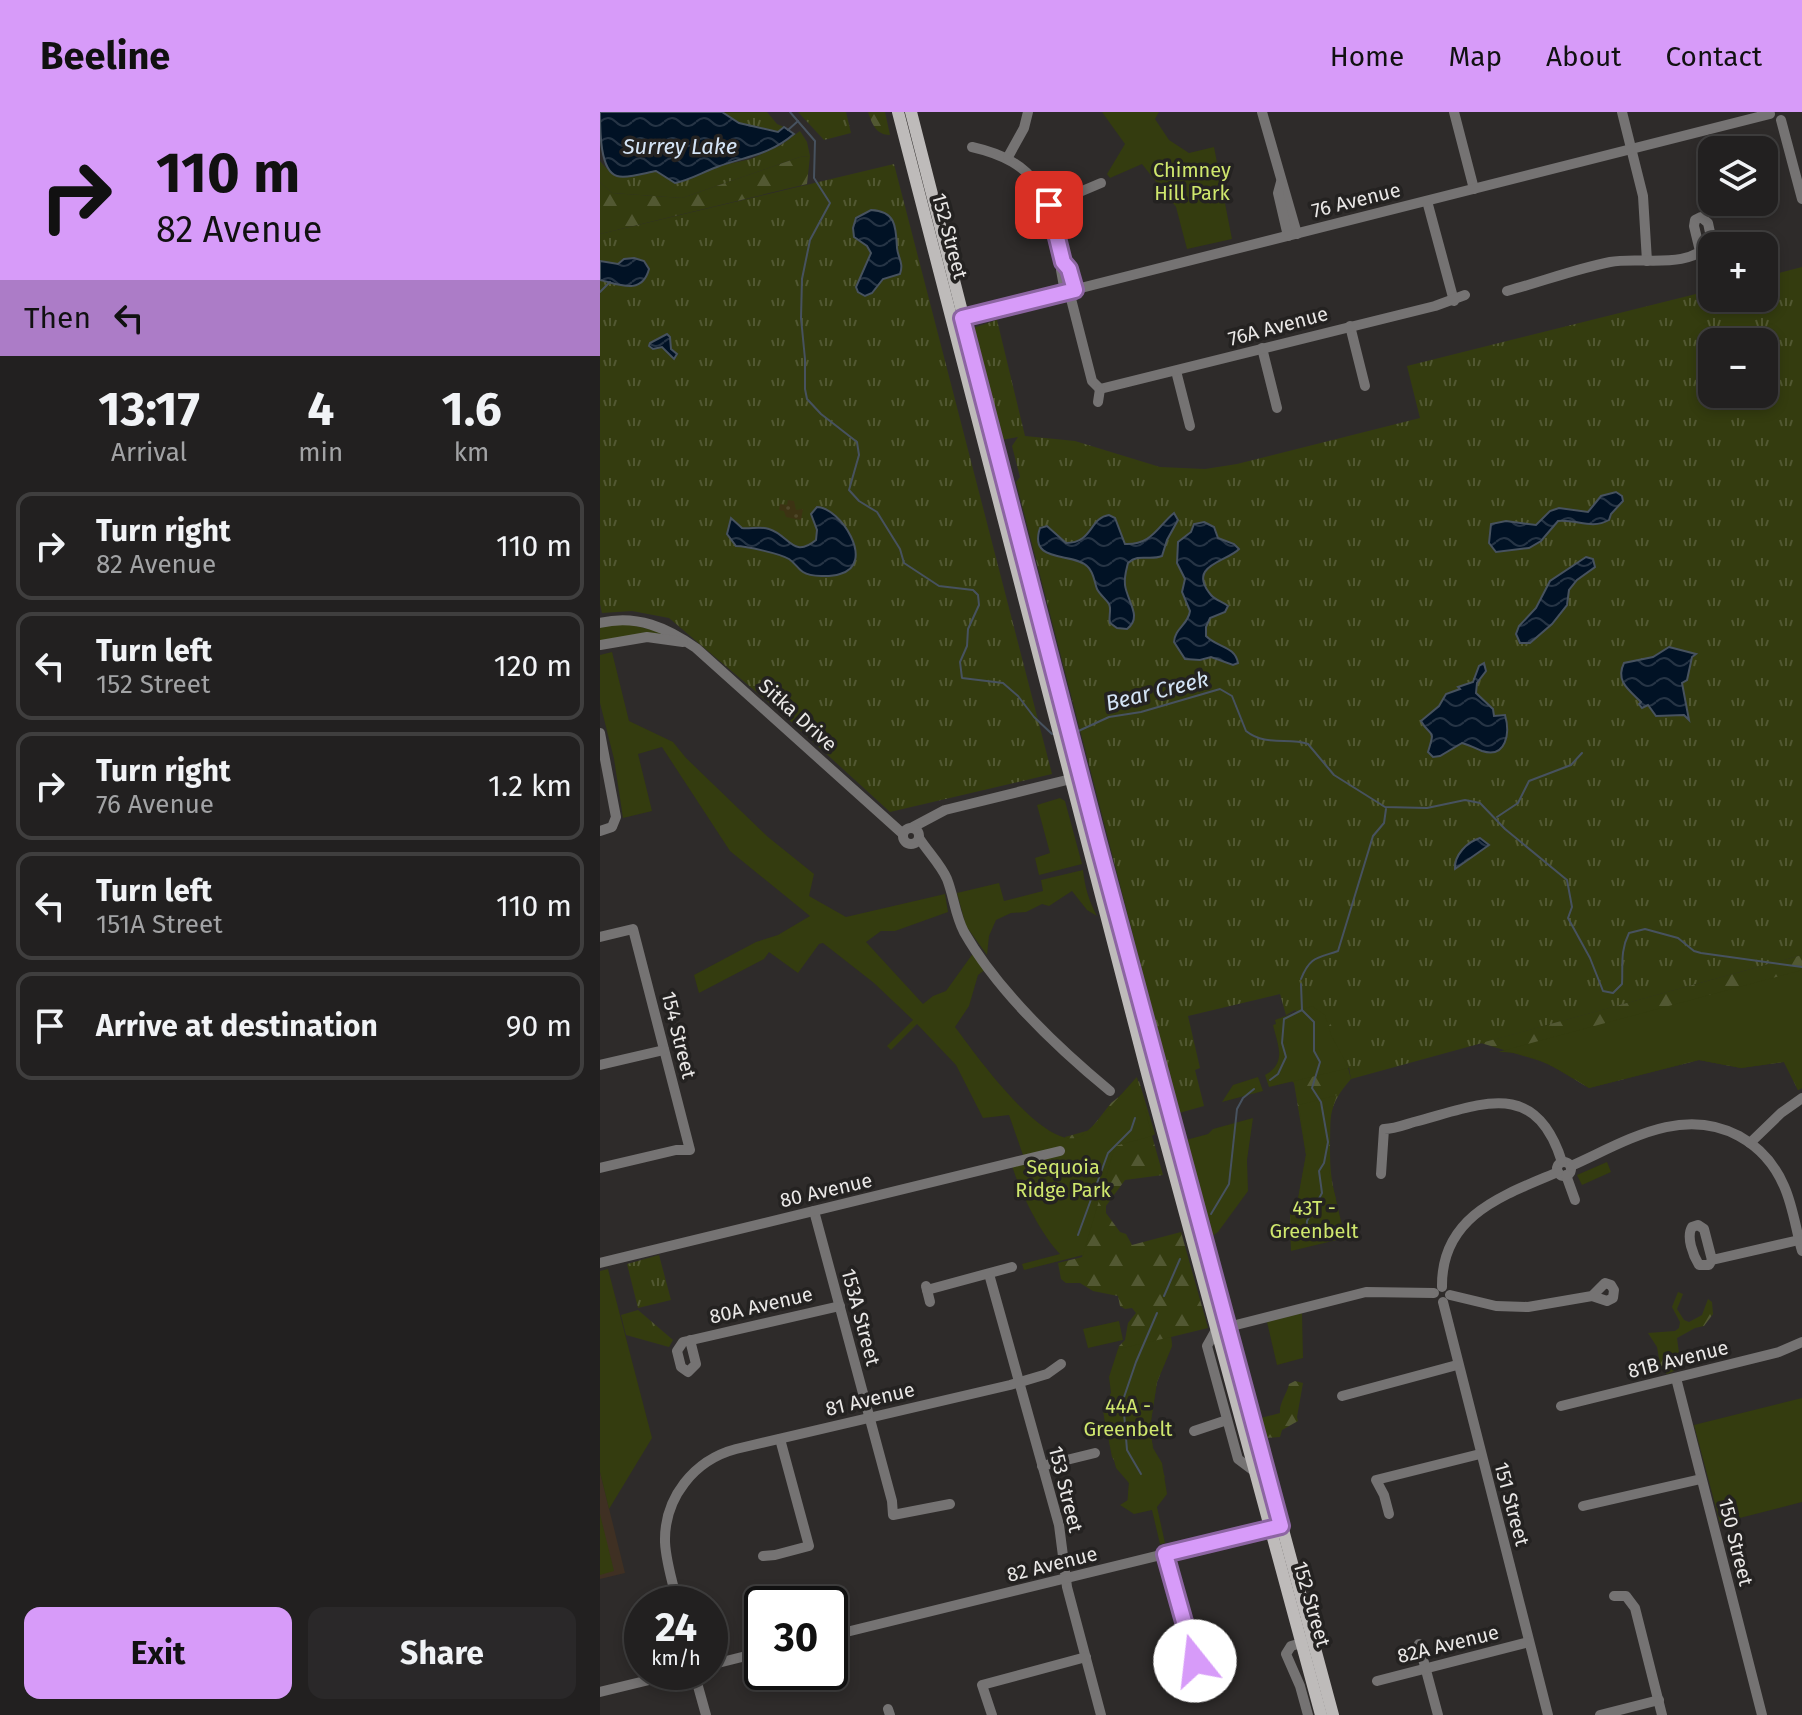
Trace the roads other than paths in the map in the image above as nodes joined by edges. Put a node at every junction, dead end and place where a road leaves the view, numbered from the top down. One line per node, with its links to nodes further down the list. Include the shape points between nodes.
1 (898, 112): 24 (main road, 152 Street)
2 (911, 112): 24 (main road, 152 Street)
3 (1028, 112): 11 (street)
4 (1262, 112): 17 (street, via 1286,191)
5 (1454, 112): 13 (street)
6 (1622, 112): 10 (street)
7 (1770, 113): 8 (street, via 1774,120); 10 (street, 76 Avenue)
8 (1784, 116): 14 (street)
9 (972, 147): 11 (street)
10 (1632, 149): 13 (street, 76 Avenue); 19 (street, via 1643,196)
11 (1008, 157): 16 (street)
12 (1101, 183): 16 (street)
13 (1474, 189): 15 (street, 76 Avenue)
14 (1802, 199)
15 (1427, 201): 17 (street, 76 Avenue); 23 (street)
16 (1049, 205): 20 (street, via 1069,269)
17 (1292, 235): 20 (street, 76 Avenue)
18 (1698, 252): 19 (street)
19 (1647, 261): 21 (street, via 1611,262)
20 (1070, 291): 24 (street, 76 Avenue); 29 (street, via 1092,381)
21 (1507, 291)
22 (1465, 295): 23 (street, 76A Avenue)
23 (1454, 301): 25 (street, 76A Avenue)
24 (957, 319): 37 (main road, 152 Street)
25 (1350, 326): 26 (street, 76A Avenue); 28 (street)
26 (1262, 348): 27 (street, 76A Avenue); 31 (street)
27 (1176, 371): 29 (street, 76A Avenue); 32 (street)
28 (1365, 386)
29 (1100, 389): 30 (street)
30 (1098, 402)
31 (1277, 408)
32 (1190, 426)
33 (600, 623): 34 (street, Sitka Drive, via 643,622)
34 (689, 644): 35 (street, via 647,637); 39 (street, Sitka Drive)
35 (600, 645)
36 (600, 733): 38 (street, via 616,815 612,827)
37 (1076, 778): 39 (street, via 937,814); 62 (main road, 152 Street)
38 (600, 831)
39 (912, 834): 43 (street, Sitka Drive, via 945,875 963,929 989,967 1075,1062)
40 (600, 937): 41 (street, 154 Street, via 633,929)
41 (664, 1050): 42 (street); 47 (street, 154 Street, via 690,1150)
42 (600, 1065)
43 (1110, 1091)
44 (1802, 1098): 45 (street)
45 (1750, 1143): 48 (street, via 1712,1126 1673,1124); 52 (street, via 1783,1182)
46 (1060, 1151): 51 (street, 80 Avenue)
47 (600, 1168)
48 (1564, 1169): 49 (street, via 1552,1135 1538,1118 1518,1106 1495,1102 1384,1129); 50 (street); 57 (street, via 1491,1202 1471,1217 1451,1246)
49 (1381, 1174)
50 (1575, 1200)
51 (814, 1211): 54 (street, 80 Avenue); 61 (street, 153A Street)
52 (1801, 1246): 53 (street)
53 (1712, 1260)
54 (600, 1263)
55 (1012, 1267): 56 (street)
56 (989, 1274): 60 (street, via 927,1288); 68 (street, 153 Street)
57 (1438, 1290): 59 (street, via 1437,1299); 62 (street, via 1366,1292)
58 (1592, 1296): 59 (street, via 1520,1307)
59 (1446, 1299): 66 (street, 151 Street)
60 (930, 1302)
61 (840, 1306): 63 (street, 80A Avenue); 71 (street, 153A Street)
62 (1222, 1328): 72 (street, via 1207,1346); 78 (main road, 152 Street); 83 (main road, 152 Street)
63 (690, 1340)
64 (1802, 1342): 67 (street, 81B Avenue)
65 (1061, 1364): 68 (street, 81 Avenue)
66 (1457, 1365): 69 (street); 76 (street, 151 Street)
67 (1676, 1378): 70 (street, 81B Avenue); 79 (street, 150 Street)
68 (1018, 1382): 71 (street, 81 Avenue); 77 (street, 153 Street)
69 (1342, 1396)
70 (1561, 1406)
71 (870, 1418): 74 (street, 81 Avenue); 80 (street, 153A Street, via 893,1515)
72 (1227, 1420): 73 (street); 78 (street, via 1238,1459)
73 (1194, 1431)
74 (780, 1439): 85 (street, via 809,1546); 87 (street, 81 Avenue, via 725,1452 690,1475 673,1502 666,1529)
75 (1095, 1453): 77 (street)
76 (1480, 1454): 82 (street, via 1376,1480); 91 (street, 151 Street)
77 (1042, 1466): 86 (street, 153 Street, via 1062,1539)
78 (1254, 1471): 83 (main road, 152 Street)
79 (1701, 1479): 81 (street); 111 (street, 150 Street)
80 (950, 1504)
81 (1583, 1506)
82 (1389, 1514)
83 (1275, 1527): 84 (street, 82 Avenue); 90 (main road, 152 Street)
84 (1165, 1554): 86 (street, 82 Avenue); 94 (street)
85 (763, 1556)
86 (1066, 1579): 89 (street, 82 Avenue); 93 (street, 153 Street)
87 (674, 1586)
88 (1614, 1596): 100 (street, via 1626,1596 1635,1608)
89 (848, 1632)
90 (1307, 1641): 104 (street, via 1291,1646 1286,1654); 105 (main road, 152 Street); 106 (main road, 152 Street)
91 (1529, 1642): 95 (street, 82A Avenue); 108 (street, 151 Street)
92 (1419, 1644): 95 (street)
93 (1086, 1657): 102 (street, via 982,1685); 103 (street, 153 Street)
94 (1195, 1661)
95 (1426, 1668): 96 (street, 82A Avenue); 107 (street)
96 (1377, 1681)
97 (624, 1686): 99 (street)
98 (699, 1690): 101 (street)
99 (600, 1692)
100 (1659, 1700): 109 (street); 110 (street)
101 (706, 1715)
102 (992, 1715)
103 (1101, 1715)
104 (1308, 1715)
105 (1321, 1715)
106 (1333, 1715)
107 (1438, 1715)
108 (1548, 1715)
109 (1600, 1715)
110 (1662, 1715)
111 (1762, 1715)

